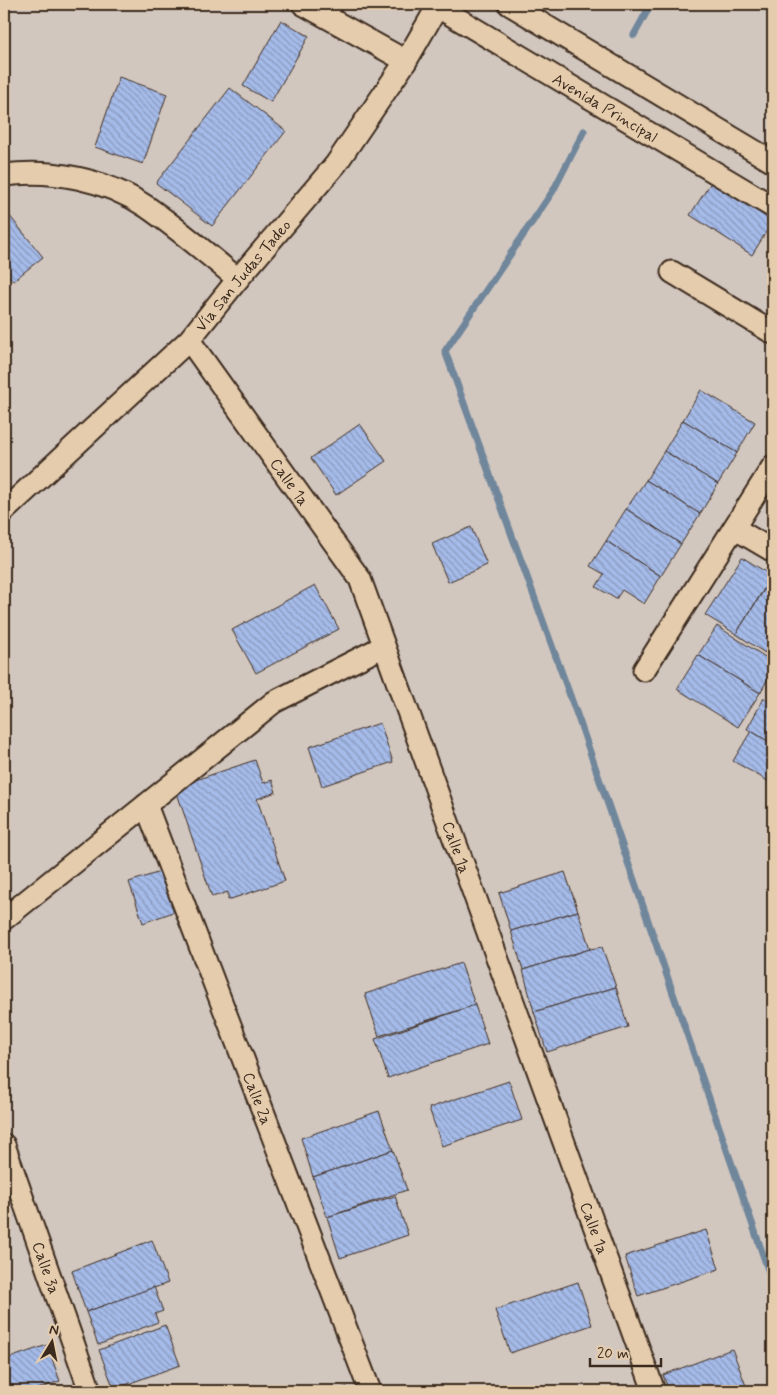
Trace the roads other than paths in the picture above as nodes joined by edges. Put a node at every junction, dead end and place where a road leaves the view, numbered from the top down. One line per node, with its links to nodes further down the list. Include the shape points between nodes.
1 (303, 4): 4 (street)
2 (509, 4): 6 (street)
3 (438, 5): 5 (street, Vía San Judas Tadeo); 8 (street, Avenida Principal)
4 (333, 11): 5 (street)
5 (406, 62): 10 (street, Vía San Judas Tadeo, via 336,164)
6 (773, 162)
7 (4, 176): 10 (street, via 53,174 111,188 147,207)
8 (773, 206)
9 (672, 272): 11 (street)
10 (238, 279): 12 (street, Vía San Judas Tadeo)
11 (773, 333)
12 (189, 340): 14 (street, Vía San Judas Tadeo); 17 (street, Calle 1a, via 360,579)
13 (773, 466): 15 (street)
14 (4, 512)
15 (734, 528): 16 (street); 18 (street)
16 (773, 551)
17 (384, 646): 19 (street, via 274,702); 24 (street, Calle 1a)
18 (644, 670)
19 (146, 805): 20 (street); 23 (street, Calle 2a)
20 (4, 919)
21 (4, 1145): 22 (street, Calle 3a)
22 (90, 1391)
23 (370, 1391)
24 (654, 1391)

